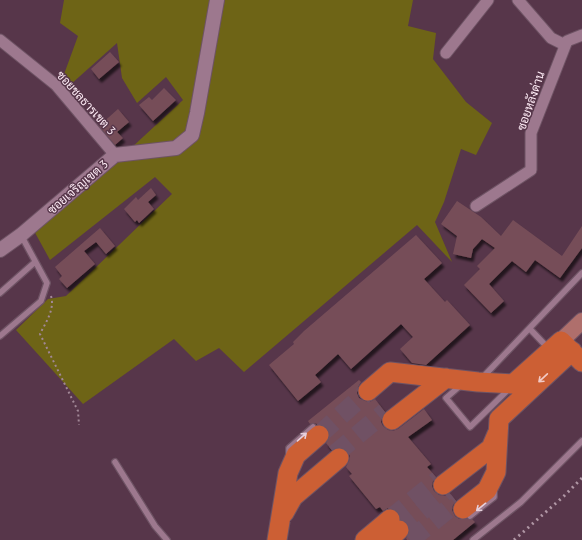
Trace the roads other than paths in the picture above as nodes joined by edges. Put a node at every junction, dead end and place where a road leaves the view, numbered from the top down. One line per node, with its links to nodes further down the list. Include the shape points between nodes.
1 (217, 0): 8 (street, ซอยเจริญเขต 3, via 192,135 176,148)
2 (488, 0): 7 (street)
3 (518, 0): 6 (street, via 551,38)
4 (582, 35): 6 (street, via 567,41)
5 (0, 40): 8 (street, ซอยชลธารเขต 3, via 56,85)
6 (566, 45): 9 (street, ซอยหลังด่าน, via 531,133 531,170)
7 (446, 53)
8 (114, 155): 10 (street, ซอยเจริญเขต 3)
9 (476, 206)
10 (21, 235): 11 (street, ซอยเจริญเขต 3); 12 (lane)
11 (0, 250)
12 (36, 262): 14 (lane); 17 (lane, via 47,283 41,301)
13 (582, 273): 16 (lane)
14 (0, 293)
15 (582, 321): 18 (main road)
16 (530, 329): 18 (lane); 20 (lane)
17 (0, 336)
18 (567, 350): 21 (highway); 22 (highway, one-way to 22)
19 (446, 378): 19 (highway, via 390,373 389,407); 20 (highway)
20 (472, 381): 21 (highway); 22 (lane, via 446,398 470,427)
21 (514, 384): 22 (lane)
22 (495, 420): 25 (highway); 25 (highway, via 491,448 458,473 453,485); 25 (highway, one-way to 25, via 496,472)
23 (582, 441): 32 (lane, via 521,502)
24 (115, 462): 28 (lane, via 155,526)
25 (453, 497)
26 (281, 517): 26 (highway, one-way to 26, via 288,473 329,450 293,497); 29 (highway)
27 (393, 528): 30 (highway); 31 (highway)
28 (167, 540)
29 (278, 540)
30 (365, 540)
31 (376, 540)
32 (473, 540)

